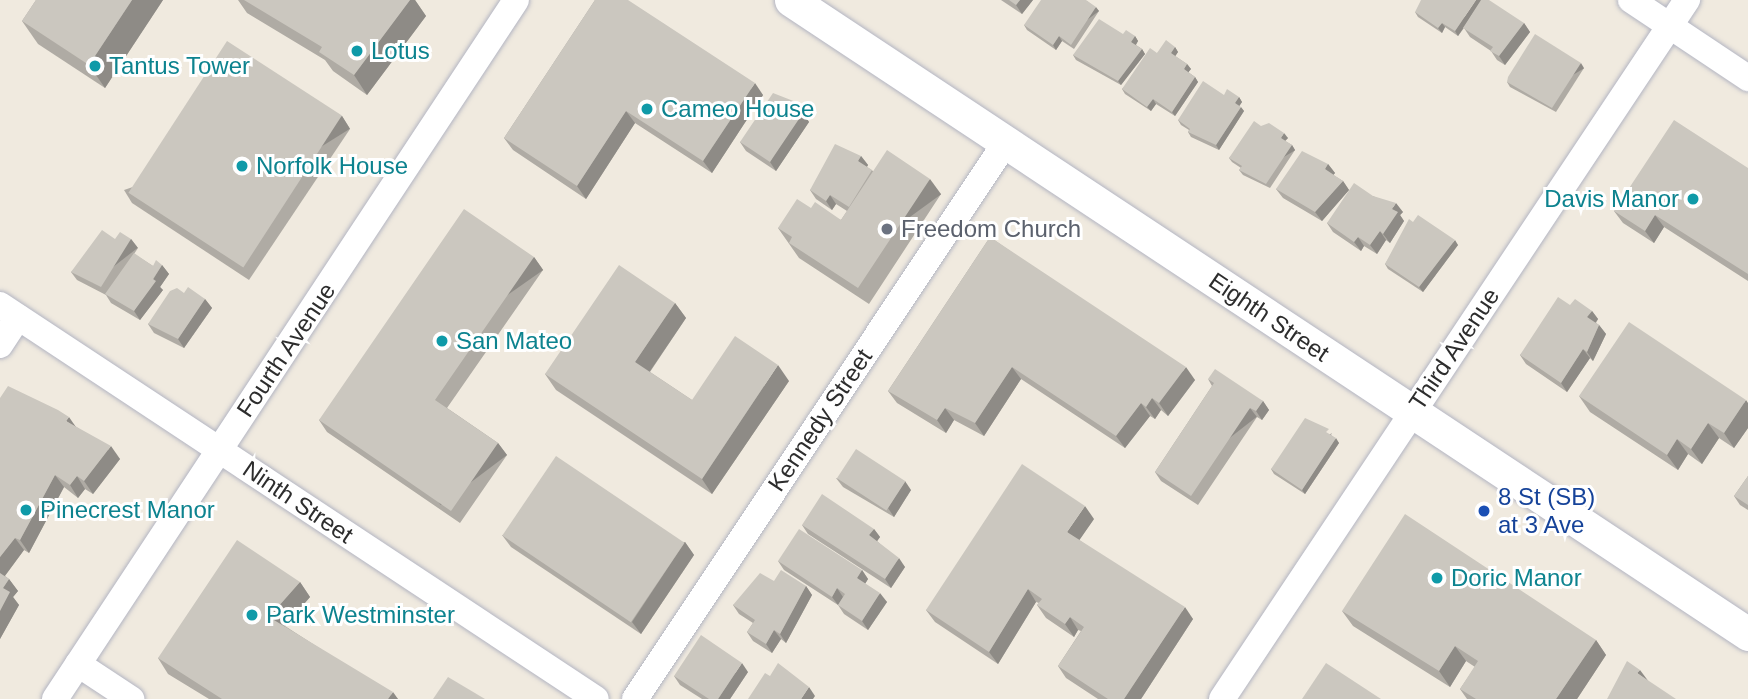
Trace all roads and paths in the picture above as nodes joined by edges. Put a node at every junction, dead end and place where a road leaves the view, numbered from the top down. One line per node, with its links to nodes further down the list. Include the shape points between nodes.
1 (516, 0): 11 (street, Fourth Avenue)
2 (791, 0): 7 (street, Eighth Street)
3 (1631, 0): 5 (street)
4 (1687, 0): 5 (street, Third Avenue)
5 (1670, 26): 6 (street); 10 (street, Third Avenue)
6 (1748, 78)
7 (1006, 142): 10 (street, Eighth Street); 17 (street, Kennedy Street)
8 (9, 311): 9 (street); 11 (street, Ninth Street)
9 (0, 345)
10 (1413, 412): 12 (street, Eighth Street); 18 (street, Third Avenue)
11 (219, 450): 13 (street, Fourth Avenue); 16 (street, Ninth Street)
12 (1748, 634)
13 (78, 664): 14 (street, Fourth Avenue); 15 (street)
14 (55, 699)
15 (131, 699)
16 (596, 699)
17 (635, 699)
18 (1222, 699)

